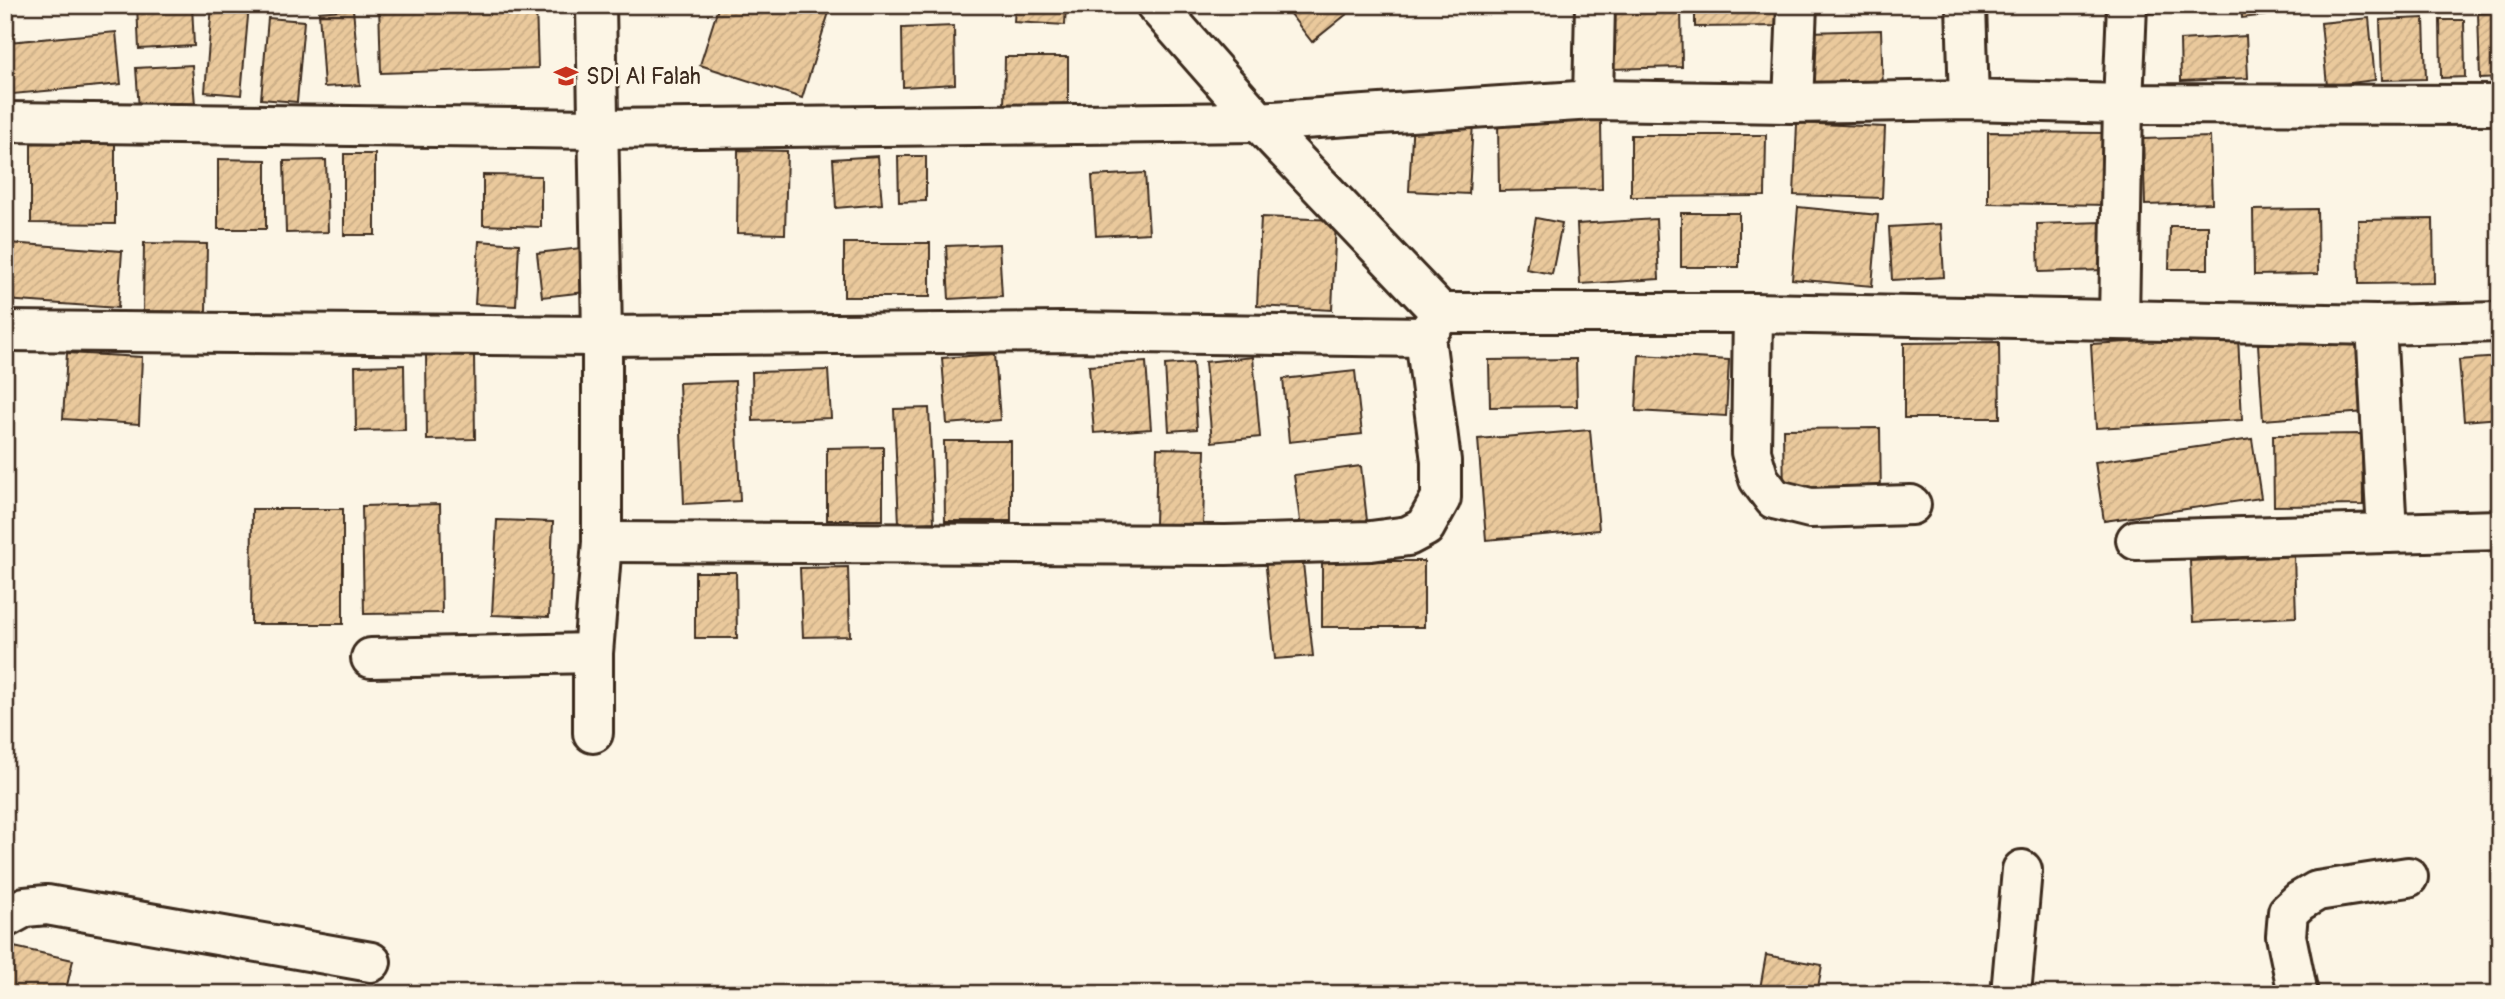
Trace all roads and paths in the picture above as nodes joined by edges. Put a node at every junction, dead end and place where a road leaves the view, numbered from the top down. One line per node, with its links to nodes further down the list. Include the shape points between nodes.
1 (596, 5): 14 (street)
2 (1156, 5): 13 (street)
3 (1595, 5): 7 (street)
4 (1797, 5): 9 (street)
5 (1966, 5): 8 (street)
6 (2127, 5): 10 (street)
7 (1592, 100): 9 (street); 13 (street)
8 (1969, 100): 9 (street); 10 (street)
9 (1793, 103)
10 (2123, 104): 11 (street); 16 (street)
11 (2500, 105)
12 (5, 122): 14 (street)
13 (1259, 122): 14 (street); 19 (street)
14 (597, 129): 21 (street)
15 (1753, 313): 16 (street); 19 (street); 22 (street, via 1751,452 1759,479 1774,499 1810,509)
16 (2119, 319): 18 (street)
17 (2500, 322): 18 (street)
18 (2376, 324): 24 (street)
19 (1433, 325): 21 (street); 26 (street, via 1441,498 1425,527 1408,536 1226,545)
20 (5, 331): 21 (street)
21 (602, 336): 26 (street)
22 (1911, 505)
23 (2500, 530): 24 (street)
24 (2387, 533): 25 (street)
25 (2136, 540)
26 (602, 542): 27 (street)
27 (593, 653): 28 (street); 29 (street)
28 (371, 658)
29 (593, 733)
30 (2022, 870): 34 (street)
31 (2408, 877): 35 (street, via 2317,891 2288,912 2286,936)
32 (5, 918): 33 (street, via 24,907 47,905)
33 (371, 962)
34 (2011, 994)
35 (2298, 994)

